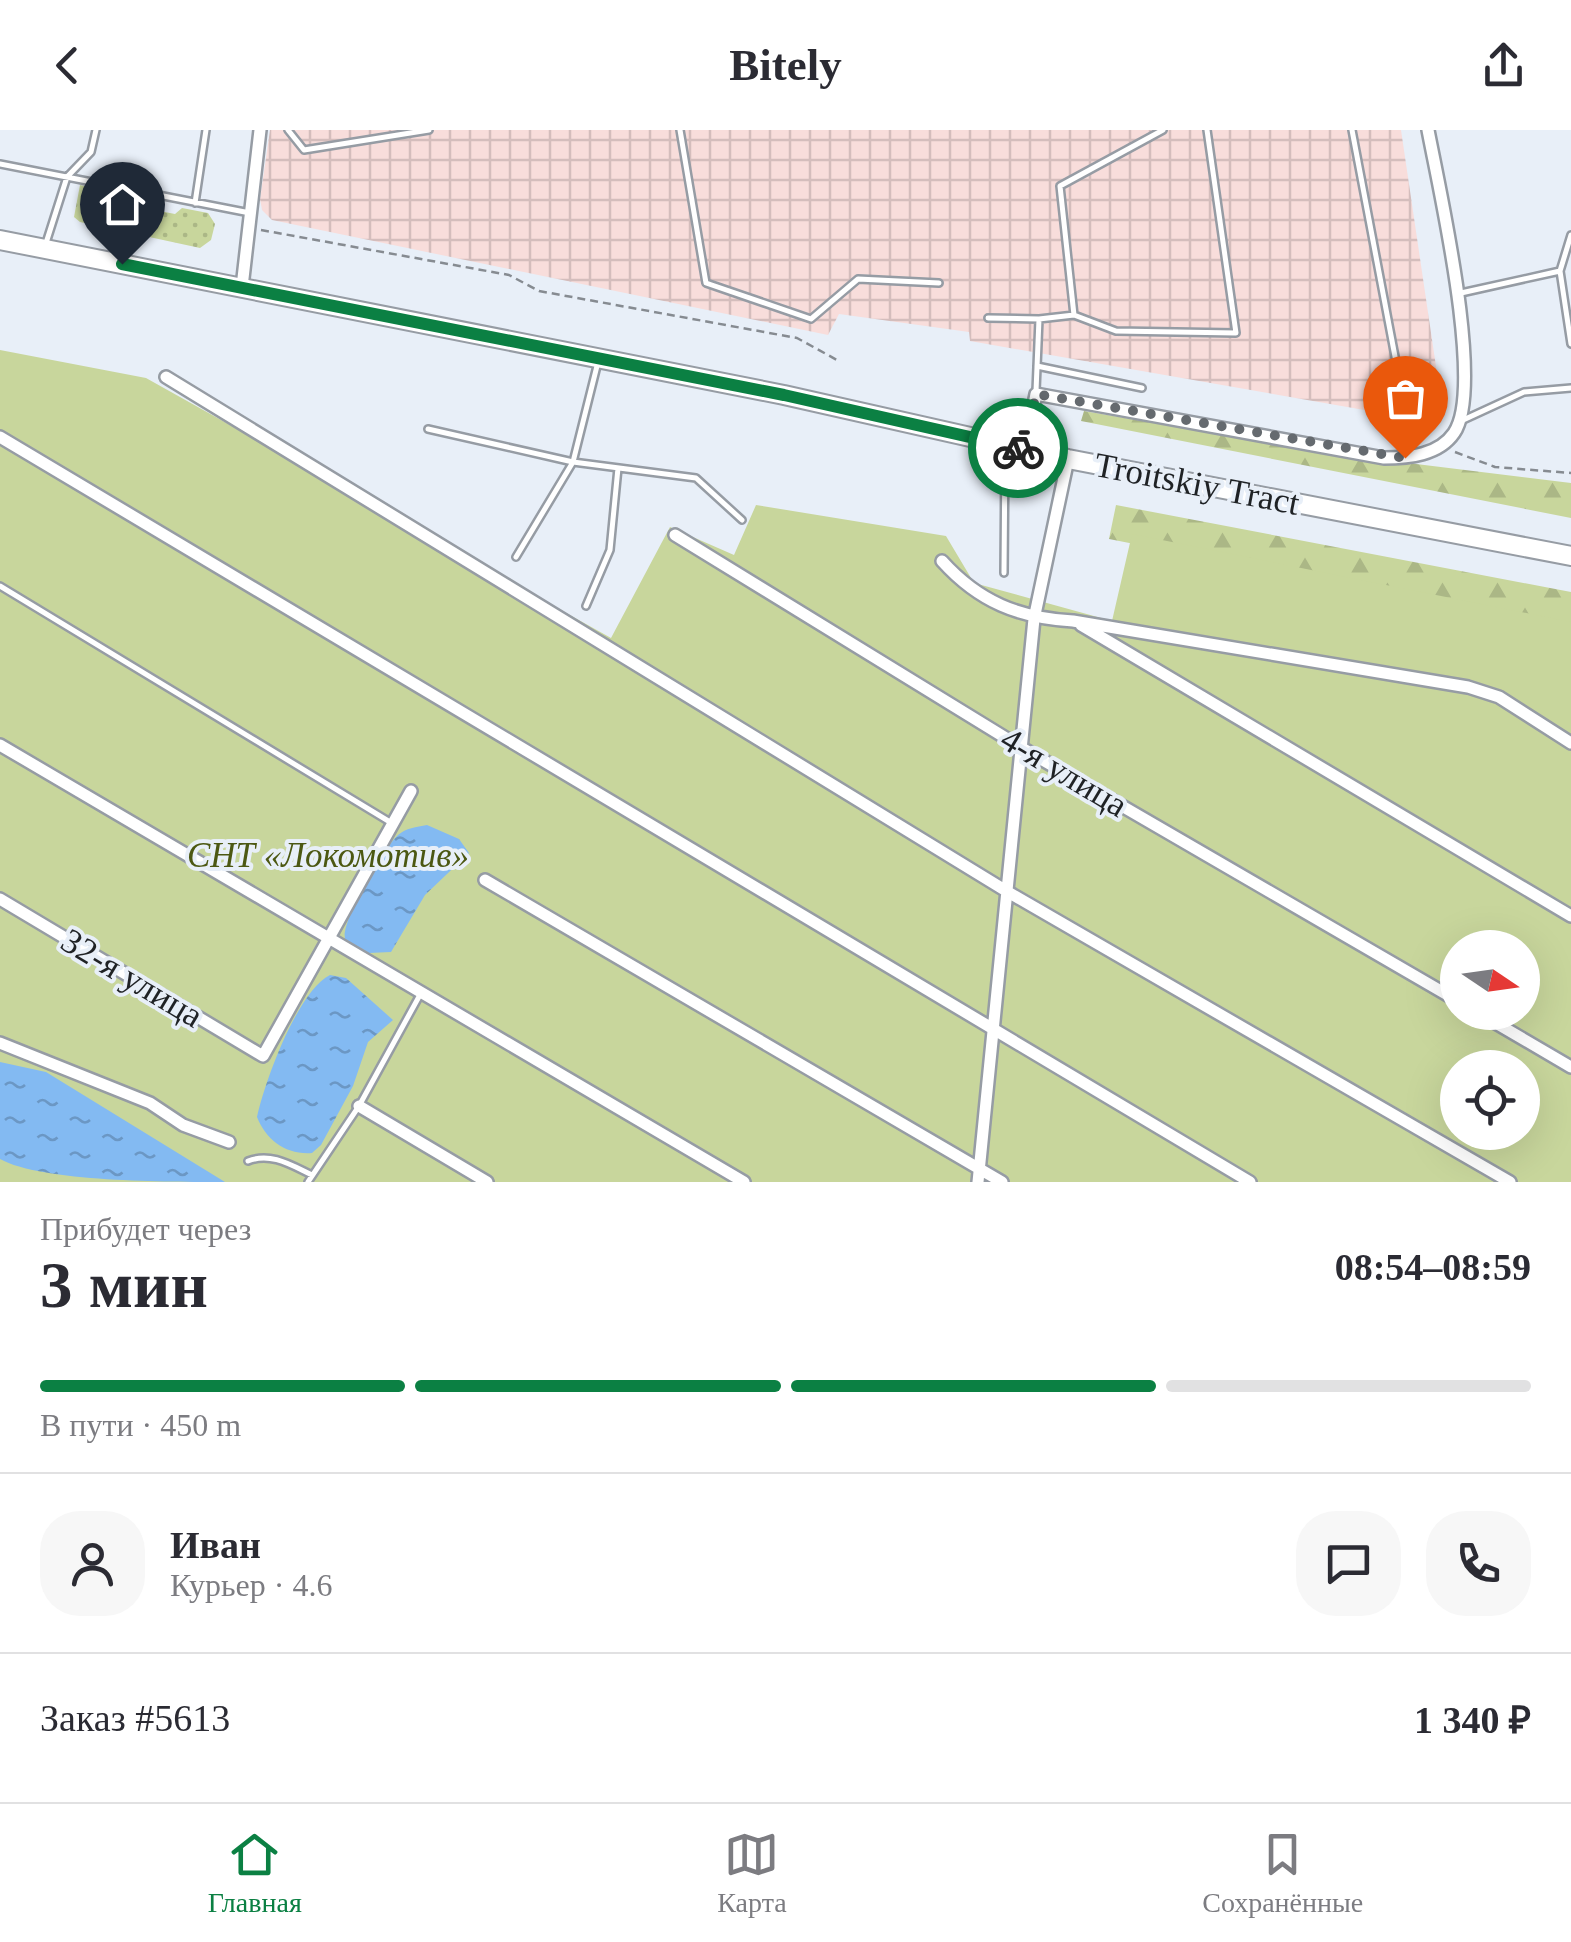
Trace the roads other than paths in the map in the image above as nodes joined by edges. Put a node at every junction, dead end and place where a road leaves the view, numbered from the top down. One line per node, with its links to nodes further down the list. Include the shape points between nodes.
1 (96, 130): 12 (lane, via 92,152)
2 (206, 130): 13 (lane)
3 (260, 130): 14 (street)
4 (288, 130): 5 (lane, via 304,150)
5 (430, 130)
6 (680, 130): 19 (lane, via 706,283 811,319 858,280)
7 (1163, 130): 22 (lane, via 1060,186)
8 (1206, 130): 22 (lane, via 1236,333 1116,331)
9 (1352, 130): 28 (lane)
10 (1428, 130): 21 (street)
11 (0, 164): 12 (lane)
12 (67, 177): 13 (lane); 17 (lane)
13 (194, 203): 14 (lane)
14 (252, 214): 20 (street)
15 (1571, 236): 18 (lane)
16 (0, 240): 17 (main road, Troitskiy Tract)
17 (44, 249): 20 (main road, Troitskiy Tract)
18 (1560, 271): 21 (lane); 25 (lane)
19 (939, 282)
20 (242, 287): 26 (main road, Troitskiy Tract)
21 (1457, 293): 33 (street, via 1466,388)
22 (1074, 315): 24 (lane)
23 (988, 318): 24 (lane)
24 (1040, 319): 27 (lane)
25 (1571, 344)
26 (599, 359): 36 (main road, Troitskiy Tract); 39 (lane)
27 (1037, 366): 30 (lane); 32 (lane)
28 (1397, 367)
29 (166, 376): 57 (street)
30 (1142, 388)
31 (1571, 388): 33 (lane, via 1524,392)
32 (1036, 394): 33 (street, via 1384,458 1421,455); 37 (street)
33 (1460, 422)
34 (428, 429): 39 (lane)
35 (0, 437): 63 (street)
36 (1005, 445): 37 (main road, Troitskiy Tract); 46 (lane)
37 (1024, 450): 38 (main road, Troitskiy Tract)
38 (1068, 459): 43 (main road, Troitskiy Tract); 49 (street)
39 (573, 462): 40 (lane); 44 (lane)
40 (618, 468): 41 (lane, via 696,478); 48 (lane, via 610,550)
41 (742, 520)
42 (675, 535): 53 (street, 4-я улица)
43 (1571, 556)
44 (516, 557)
45 (942, 561): 49 (street, via 991,602)
46 (1004, 573)
47 (0, 586): 55 (lane)
48 (586, 606)
49 (1034, 618): 50 (street); 53 (street)
50 (1073, 620): 51 (street, via 1468,686 1500,697); 59 (street)
51 (1571, 743)
52 (0, 744): 60 (street)
53 (1022, 748): 57 (street); 61 (street, 4-я улица)
54 (411, 790): 55 (street)
55 (390, 822): 60 (street)
56 (485, 880): 71 (street)
57 (1008, 892): 63 (street); 77 (street)
58 (0, 899): 60 (street, 32-я улица, via 263,1056)
59 (1571, 916)
60 (329, 940): 62 (street)
61 (1440, 991)
62 (422, 994): 67 (lane); 74 (street)
63 (994, 1030): 71 (street); 76 (street)
64 (1508, 1030): 66 (street)
65 (0, 1043): 68 (street)
66 (1571, 1067)
67 (359, 1106): 70 (lane); 73 (street)
68 (228, 1142)
69 (248, 1161): 70 (lane, via 261,1156)
70 (312, 1174): 72 (lane)
71 (979, 1175): 75 (street)
72 (308, 1182)
73 (487, 1182)
74 (744, 1182)
75 (1002, 1182)
76 (1250, 1182)
77 (1510, 1182)

